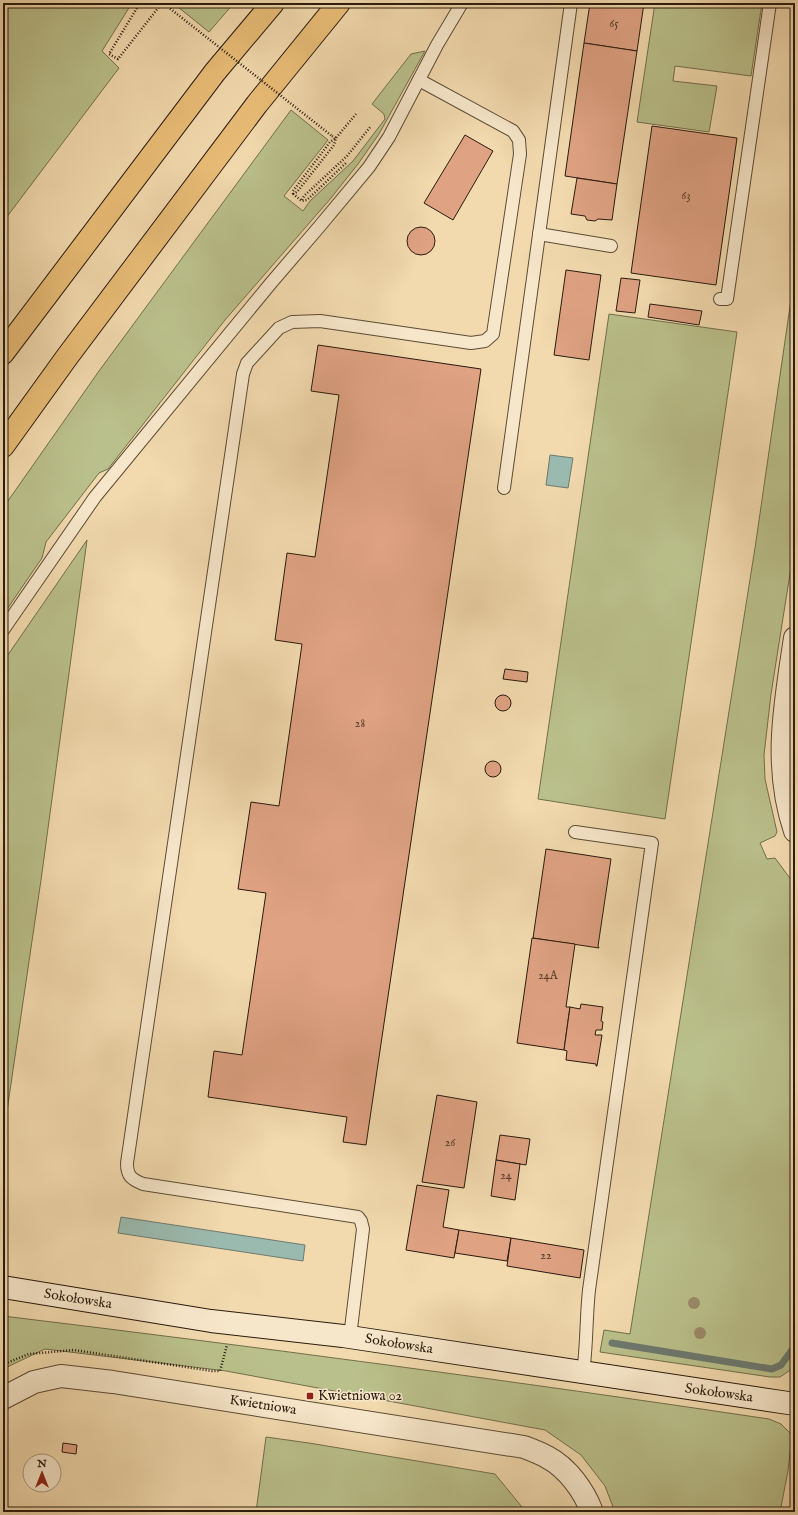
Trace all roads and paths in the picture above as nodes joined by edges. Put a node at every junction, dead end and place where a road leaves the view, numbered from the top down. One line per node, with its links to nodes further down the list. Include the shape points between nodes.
1 (140, 3): 2 (path, via 108,54 118,59)
2 (163, 3): 11 (path, bridge)
3 (273, 3): 17 (highway, via 215,72)
4 (339, 3): 18 (highway, via 257,104)
5 (462, 3): 8 (lane)
6 (571, 3): 14 (lane)
7 (770, 3): 16 (lane, via 727,299)
8 (419, 80): 20 (lane, via 369,167 95,497); 25 (lane, via 513,131 519,140 520,154 493,334 485,341 471,343 320,321 292,322 279,328 247,363 243,374 127,1163 127,1172 132,1179 143,1184 358,1217 363,1229)
9 (356, 114): 11 (path)
10 (371, 126): 13 (path, via 347,156 304,196)
11 (336, 138): 13 (path, via 334,145 293,194)
12 (350, 159): 13 (path, via 307,200)
13 (302, 201)
14 (539, 234): 15 (lane); 19 (lane)
15 (611, 246)
16 (720, 299)
17 (3, 353)
18 (3, 446)
19 (504, 488)
20 (3, 630)
21 (795, 638): 22 (street, via 785,708 782,757 788,807)
22 (795, 831)
23 (575, 832): 26 (lane, via 652,843 589,1290)
24 (3, 1287): 25 (street, Sokołowska, via 211,1321)
25 (350, 1337): 26 (street, Sokołowska)
26 (583, 1373): 28 (street, Sokołowska)
27 (3, 1398): 29 (street, Kwietniowa, via 34,1382 61,1376 317,1413 524,1447 548,1457 564,1470 581,1490)
28 (795, 1404)
29 (592, 1512)

